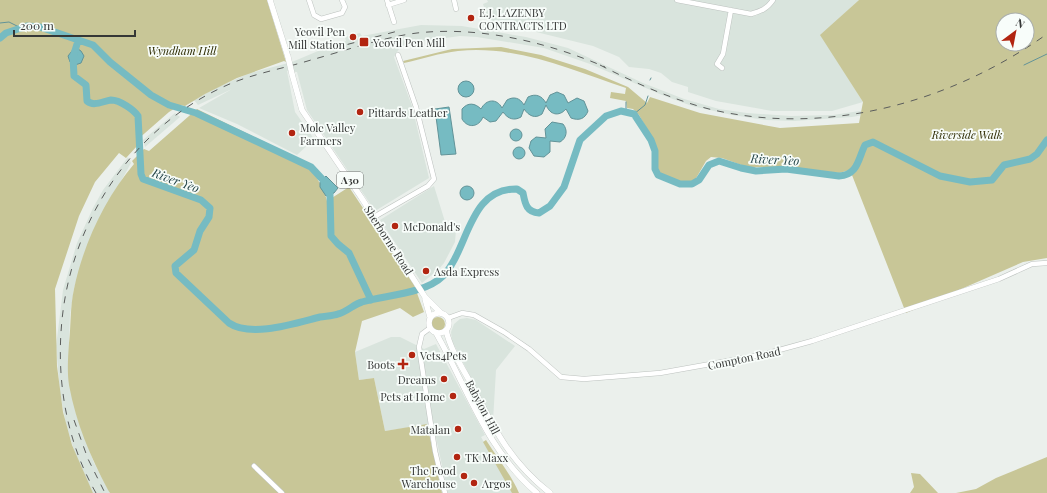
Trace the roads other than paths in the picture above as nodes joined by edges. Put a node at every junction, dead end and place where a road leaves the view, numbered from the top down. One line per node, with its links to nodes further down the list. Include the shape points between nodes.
1 (270, 0): 14 (main road, Sherborne Road / A30, bridge, via 302,110)
2 (309, 0): 3 (street, via 314,15 320,19 342,13)
3 (342, 0)
4 (404, 0): 8 (street)
5 (454, 0): 9 (street)
6 (677, 0): 10 (street)
7 (773, 0): 10 (street, via 762,11 751,14)
8 (388, 2): 11 (street)
9 (456, 9)
10 (731, 10): 13 (street, via 723,54 717,64)
11 (394, 22)
12 (398, 56): 14 (street, via 416,107 434,178 428,186)
13 (722, 68)
14 (374, 217): 16 (main road, Sherborne Road / A30)
15 (1047, 263): 19 (street, Compton Road, via 1032,264 999,279 812,341 761,355 660,373 584,379 561,377 529,349 474,315 462,313)
16 (425, 297): 17 (main road, A30); 18 (main road, A30)
17 (440, 313): 18 (main road); 19 (main road, A30)
18 (430, 317): 20 (main road, A30)
19 (448, 318): 21 (main road)
20 (430, 328): 22 (main road); 27 (street, via 422,334 419,347 435,451)
21 (446, 330): 22 (main road); 23 (main road, Babylon Hill, via 454,354)
22 (436, 333): 24 (main road, Babylon Hill)
23 (485, 412): 24 (main road); 29 (main road, Babylon Hill, via 497,435 522,468)
24 (479, 415): 28 (main road, Babylon Hill, via 500,453 515,473)
25 (254, 466): 26 (street)
26 (282, 493)
27 (445, 493)
28 (537, 493)
29 (550, 493)

